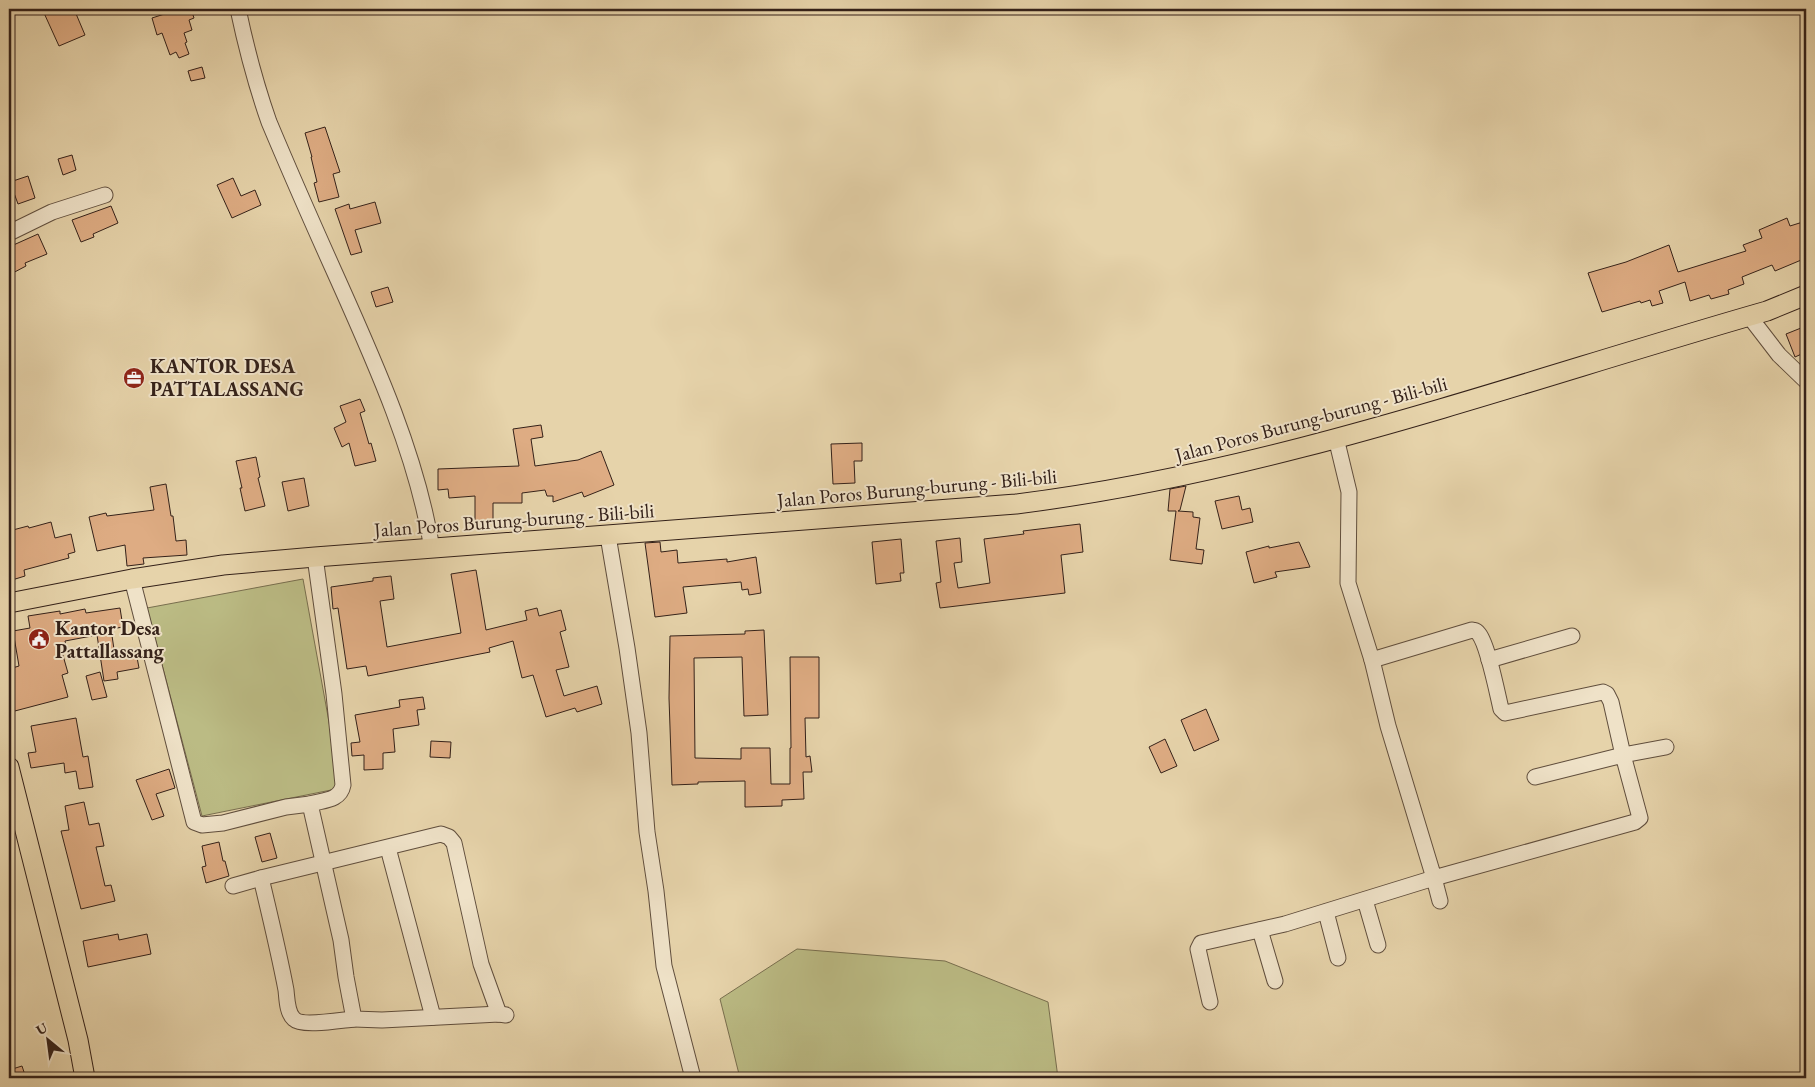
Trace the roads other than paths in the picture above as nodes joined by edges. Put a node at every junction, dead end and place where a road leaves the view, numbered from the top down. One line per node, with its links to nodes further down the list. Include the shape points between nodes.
1 (238, 9): 9 (street, via 269,122 381,377 415,477)
2 (105, 195): 3 (street, via 52,212)
3 (9, 233)
4 (1806, 295): 5 (main road, Jalan Poros Burung-burung - Bili-bili)
5 (1749, 316): 6 (street, via 1779,355); 7 (main road, Jalan Poros Burung-burung - Bili-bili)
6 (1806, 381)
7 (1336, 438): 8 (main road, Jalan Poros Burung-burung - Bili-bili, via 1150,484 1062,498); 14 (street, via 1349,492 1348,583)
8 (608, 536): 9 (main road, Jalan Poros Burung-burung - Bili-bili); 37 (street, via 639,733 647,832 664,966)
9 (432, 549): 10 (main road, Jalan Poros Burung-burung - Bili-bili)
10 (315, 557): 11 (main road, Jalan Poros Burung-burung - Bili-bili, via 223,565); 20 (street, via 344,785 336,797)
11 (132, 579): 12 (main road, Jalan Poros Burung-burung - Bili-bili); 20 (street, via 194,822 202,825 223,823)
12 (9, 603)
13 (1572, 636): 15 (street)
14 (1372, 660): 15 (street, via 1472,630 1480,634); 24 (street, via 1388,726)
15 (1489, 660): 17 (street, via 1505,713 1603,692 1607,694)
16 (1666, 747): 17 (street)
17 (1623, 755): 19 (street); 24 (street, via 1640,818 1635,822)
18 (9, 768): 36 (main road)
19 (1536, 777)
20 (310, 804): 22 (street)
21 (388, 848): 22 (street); 34 (street); 34 (street, via 442,834 454,843 481,964 503,1014)
22 (324, 864): 23 (street); 35 (street)
23 (261, 878): 25 (street); 35 (street, via 292,1016 299,1022 308,1023)
24 (1434, 878): 26 (street); 27 (street)
25 (232, 886)
26 (1365, 900): 28 (street); 30 (street)
27 (1440, 901)
28 (1326, 912): 29 (street); 31 (street)
29 (1260, 930): 32 (street); 33 (street, via 1200,944 1198,948)
30 (1378, 945)
31 (1338, 958)
32 (1275, 981)
33 (1210, 1002)
34 (433, 1018): 35 (street)
35 (354, 1020)
36 (85, 1078)
37 (693, 1078)

